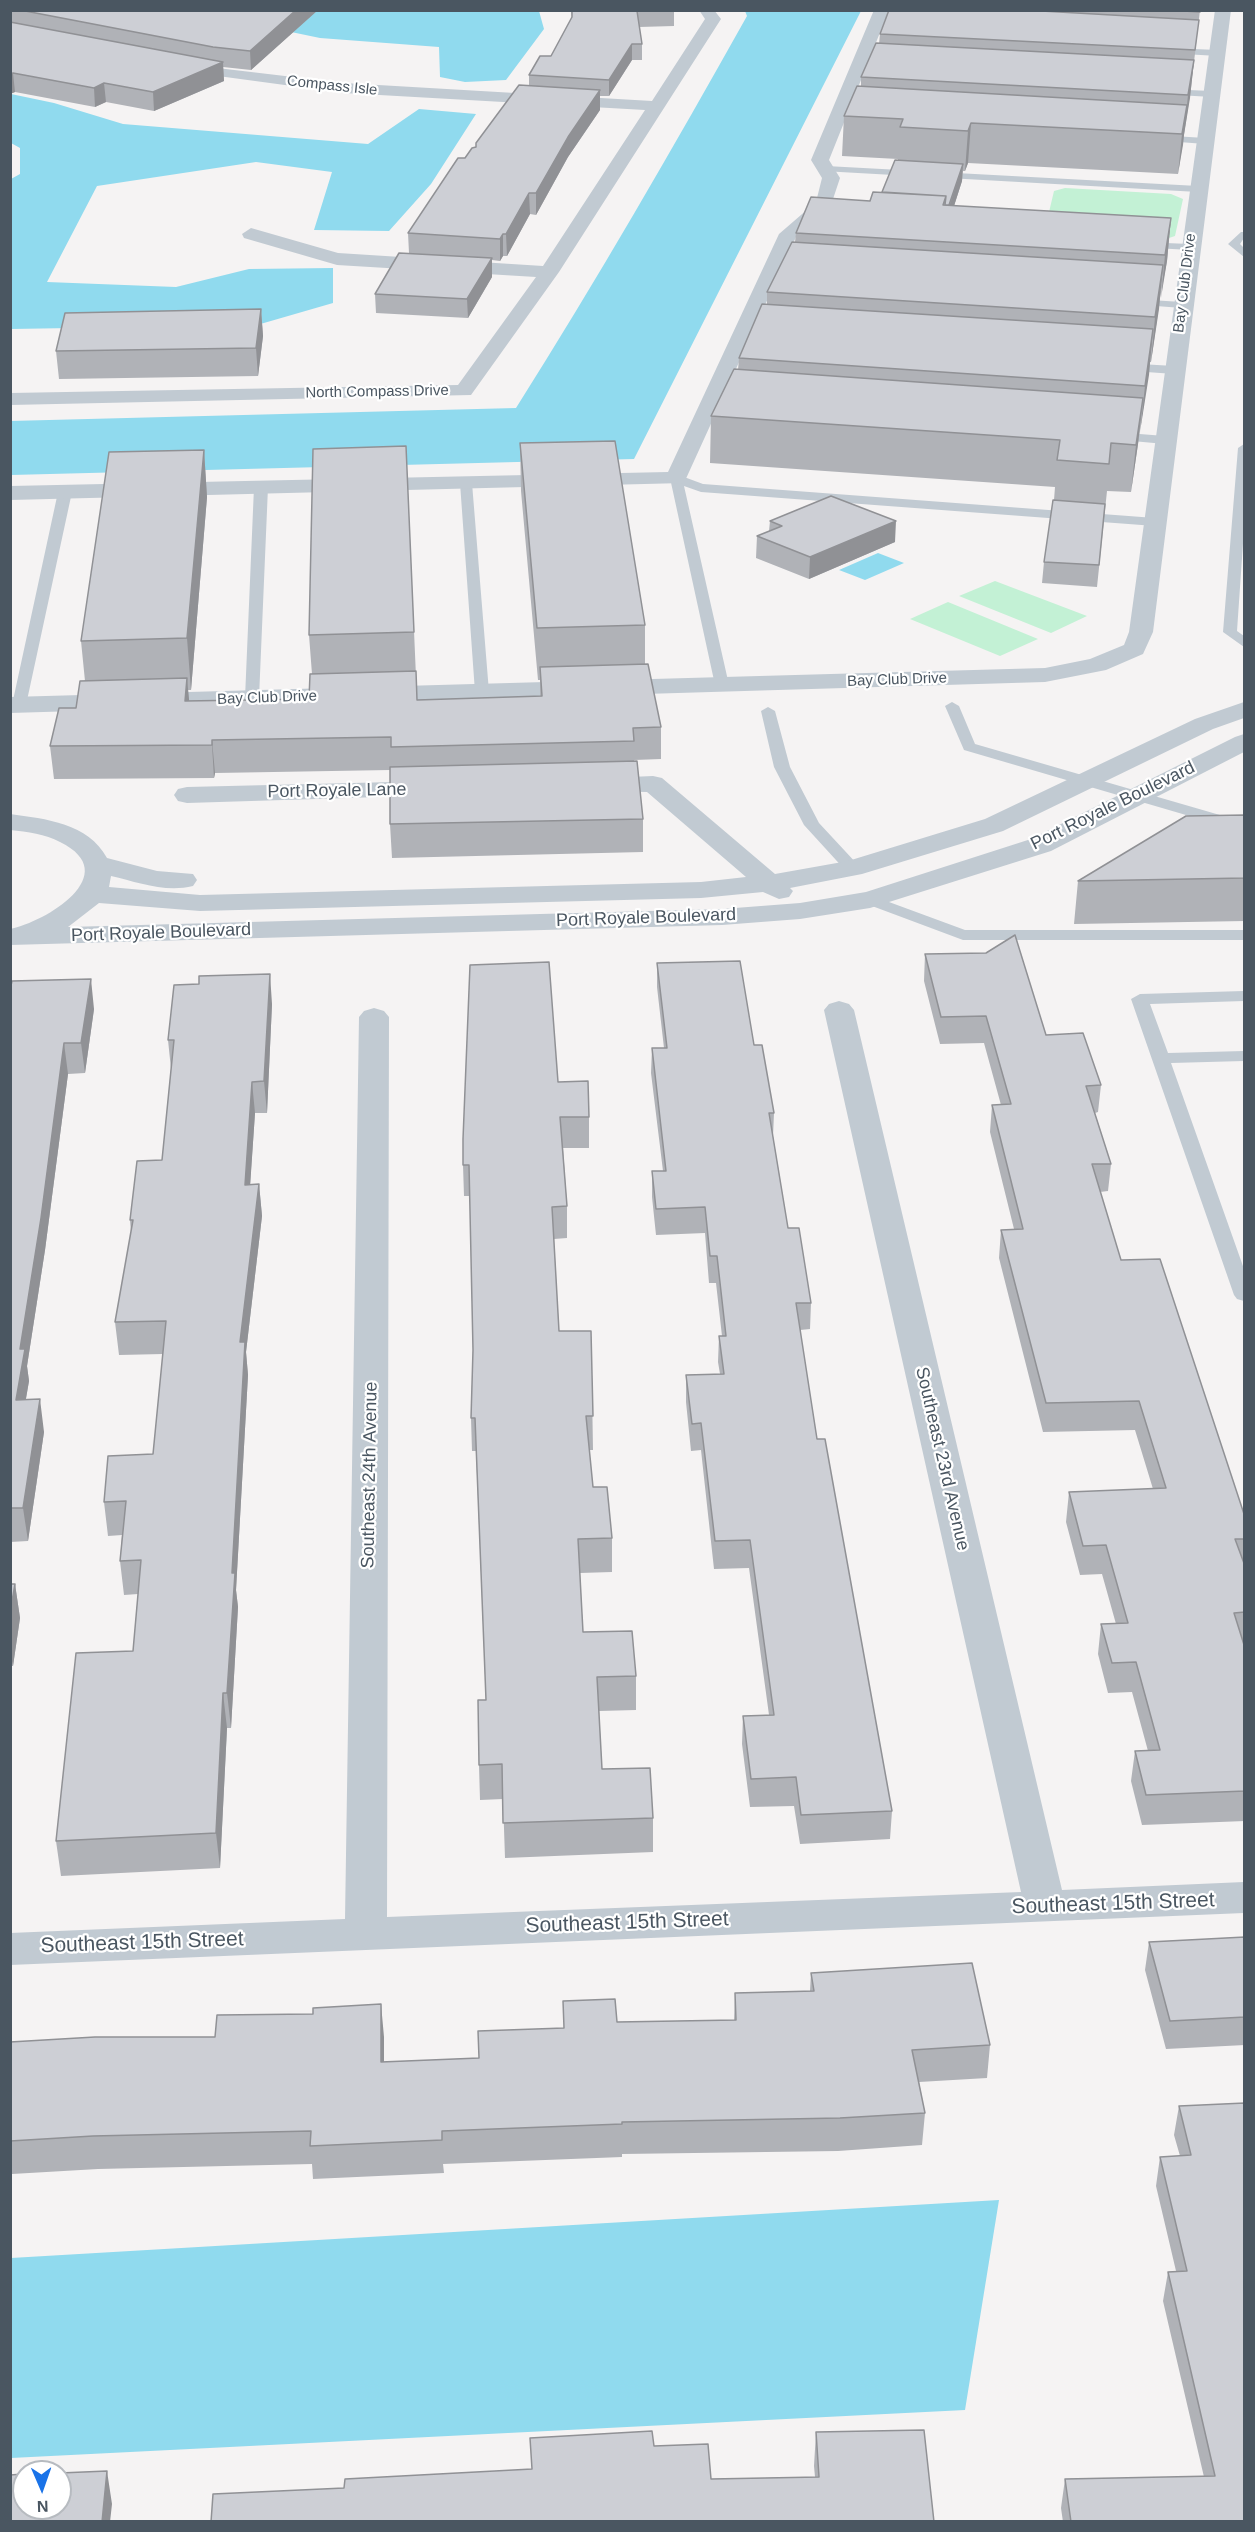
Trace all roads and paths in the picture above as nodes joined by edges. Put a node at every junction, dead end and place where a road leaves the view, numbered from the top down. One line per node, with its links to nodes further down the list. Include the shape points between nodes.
1 (706, 10): 9 (street, North Compass Drive, via 713,19)
2 (882, 10): 12 (street, via 878,36 820,160)
3 (1223, 10): 5 (street, Bay Club Drive)
4 (1158, 50): 5 (lane)
5 (1218, 53): 8 (street, Bay Club Drive)
6 (168, 64): 9 (street, Compass Isle, via 344,88)
7 (1152, 92): 8 (lane)
8 (1212, 94): 11 (street, Bay Club Drive)
9 (657, 106): 19 (street, North Compass Drive)
10 (1145, 137): 11 (lane)
11 (1205, 141): 13 (street, Bay Club Drive)
12 (826, 169): 13 (lane); 29 (street, via 831,178 824,204 808,225 788,234 713,408)
13 (1198, 189): 17 (street, Bay Club Drive)
14 (251, 234): 19 (street, via 337,259)
15 (1243, 235): 18 (lane, via 1234,244)
16 (1131, 244): 17 (lane)
17 (1190, 247): 21 (street, Bay Club Drive)
18 (1245, 254)
19 (549, 272): 24 (street, North Compass Drive, via 464,391)
20 (1123, 301): 21 (lane)
21 (1182, 305): 23 (street, Bay Club Drive)
22 (1115, 366): 23 (lane)
23 (1174, 370): 26 (street, Bay Club Drive)
24 (10, 399)
25 (1095, 435): 26 (lane)
26 (1165, 440): 34 (street, Bay Club Drive)
27 (1245, 448): 28 (lane)
28 (1244, 465): 35 (lane, via 1230,632)
29 (676, 478): 30 (street); 34 (lane, via 701,488); 36 (lane)
30 (466, 483): 31 (street); 37 (lane)
31 (261, 487): 32 (street); 38 (lane)
32 (65, 492): 33 (street); 39 (lane)
33 (10, 493)
34 (1155, 522): 36 (street, Bay Club Drive, via 1141,632 1134,649 1097,665 1044,675)
35 (1245, 643)
36 (723, 685): 37 (street, Bay Club Drive)
37 (482, 692): 38 (street, Bay Club Drive)
38 (252, 698): 39 (street, Bay Club Drive)
39 (15, 705)
40 (952, 706): 44 (lane, via 969,747)
41 (1245, 710): 44 (street, Port Royale Boulevard, via 1204,724)
42 (768, 711): 51 (lane, via 782,767 812,825)
43 (1245, 742): 48 (street, Port Royale Boulevard)
44 (1087, 781): 48 (lane); 51 (street, Port Royale Boulevard, via 994,825)
45 (570, 786): 53 (street, via 653,784)
46 (462, 788): 47 (street, Port Royale Lane)
47 (187, 795)
48 (1139, 796): 50 (lane); 55 (street, Port Royale Boulevard, via 1041,845)
49 (10, 822): 52 (street, via 65,834 82,843 93,854)
50 (1245, 827)
51 (852, 868): 53 (street, Port Royale Boulevard)
52 (97, 879): 54 (street, Port Royale Boulevard, via 172,892 295,891); 56 (street, Port Royale Boulevard, via 200,903); 60 (street, via 59,921)
53 (770, 883): 54 (street, Port Royale Boulevard, via 701,890); 57 (street)
54 (356, 898): 56 (street, Port Royale Boulevard)
55 (870, 900): 57 (street, Port Royale Boulevard); 59 (lane, via 963,935)
56 (225, 902): 58 (street)
57 (800, 911): 58 (street, Port Royale Boulevard, via 723,917)
58 (224, 931): 60 (street, Port Royale Boulevard)
59 (1245, 935)
60 (12, 937)
61 (1245, 996): 65 (lane, via 1140,999)
62 (839, 1010): 68 (street, Southeast 23rd Avenue)
63 (374, 1017): 69 (street, Southeast 24th Avenue)
64 (1245, 1056): 65 (lane)
65 (1161, 1059): 66 (lane)
66 (1245, 1295)
67 (1245, 1898): 68 (street, Southeast 15th Street)
68 (1045, 1907): 69 (street, Southeast 15th Street)
69 (366, 1933): 70 (street, Southeast 15th Street)
70 (10, 1949)

